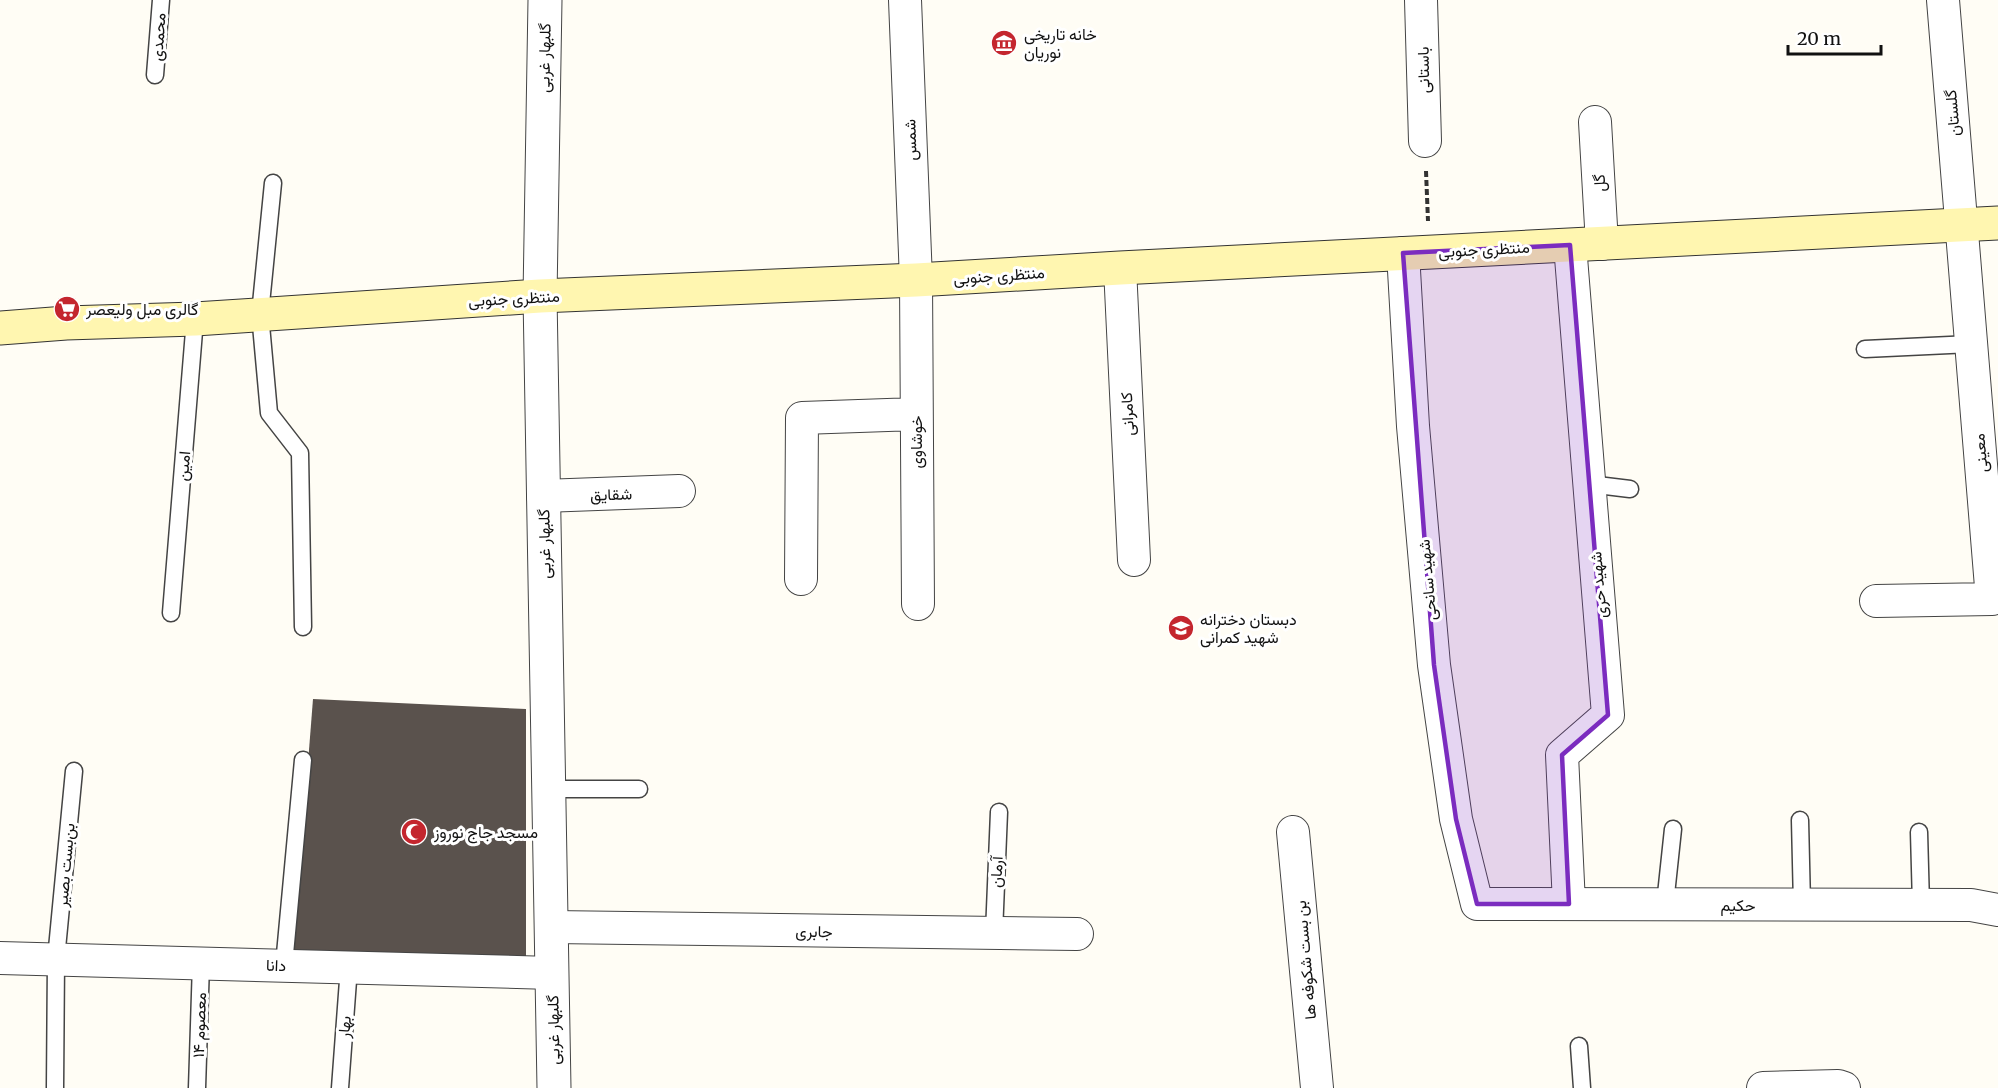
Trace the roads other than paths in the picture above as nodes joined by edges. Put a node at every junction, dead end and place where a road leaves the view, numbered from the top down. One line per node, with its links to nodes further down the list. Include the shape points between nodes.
1 (161, 0): 6 (lane, محمدی)
2 (545, 0): 17 (street, گلبهار غربی)
3 (905, 0): 16 (street, شمس)
4 (1421, 0): 8 (street, باستانی)
5 (1943, 0): 11 (street, گلستان)
6 (155, 75)
7 (1595, 122): 12 (street, گل)
8 (1425, 141)
9 (273, 183): 18 (lane)
10 (1998, 223): 11 (main road, منتظری جنوبی)
11 (1961, 226): 12 (main road, منتظری جنوبی); 21 (street, معینی)
12 (1602, 244): 13 (main road, منتظری جنوبی)
13 (1570, 245): 14 (main road, منتظری جنوبی); 24 (street, شهید حری)
14 (1416, 253): 15 (main road, منتظری جنوبی); 44 (street, شهید سانحی, via 1413,426 1434,665 1456,819)
15 (1120, 268): 16 (main road, منتظری جنوبی); 28 (street, کامرانی)
16 (916, 280): 17 (main road, منتظری جنوبی); 23 (street, خوشاوی)
17 (540, 296): 18 (main road, منتظری جنوبی); 27 (street, گلبهار غربی)
18 (260, 314): 19 (main road, منتظری جنوبی); 34 (lane, via 269,413 300,453)
19 (195, 319): 20 (main road, منتظری جنوبی); 33 (lane, امین)
20 (0, 328)
21 (1971, 344): 22 (lane); 30 (street, معینی)
22 (1865, 349)
23 (916, 414): 29 (street, via 802,418); 32 (street, خوشاوی)
24 (1589, 484): 25 (lane); 45 (street, شهید حری, via 1608,715 1562,755)
25 (1630, 489)
26 (679, 491): 27 (street, شقایق)
27 (543, 496): 37 (street, گلبهار غربی)
28 (1134, 560)
29 (801, 579)
30 (1995, 600): 31 (street, معینی)
31 (1876, 601)
32 (918, 604)
33 (171, 613)
34 (303, 627)
35 (303, 760): 56 (lane)
36 (74, 771): 54 (lane, بن‌بست بصیر)
37 (549, 789): 38 (lane); 50 (street, گلبهار غربی)
38 (639, 789)
39 (999, 812): 51 (lane, آرمان)
40 (1800, 820): 47 (lane)
41 (1673, 829): 46 (lane)
42 (1919, 831): 48 (lane)
43 (1293, 832): 64 (street, بن بست شکوفه ها)
44 (1476, 904): 45 (street, حکیم)
45 (1569, 904): 46 (street, حکیم)
46 (1665, 904): 47 (street, حکیم)
47 (1802, 905): 48 (street, حکیم)
48 (1921, 905): 49 (street, حکیم, via 1971,905)
49 (1998, 910)
50 (552, 927): 51 (street, جابری); 58 (street, گلبهار غربی)
51 (994, 933): 52 (street, جابری)
52 (1077, 934)
53 (0, 958): 54 (street, دانا)
54 (56, 959): 55 (street, دانا); 60 (lane, بن‌بست بصیر)
55 (201, 963): 56 (street, دانا); 61 (lane, ۱۴ معصوم)
56 (284, 965): 57 (street, دانا)
57 (349, 967): 58 (street, دانا); 62 (lane, بهار)
58 (552, 972): 63 (street, گلبهار غربی)
59 (1579, 1046): 65 (lane)
60 (55, 1088)
61 (197, 1088)
62 (340, 1088)
63 (554, 1088)
64 (1317, 1088)
65 (1582, 1088)
66 (1763, 1088): 67 (street)
67 (1844, 1088)

